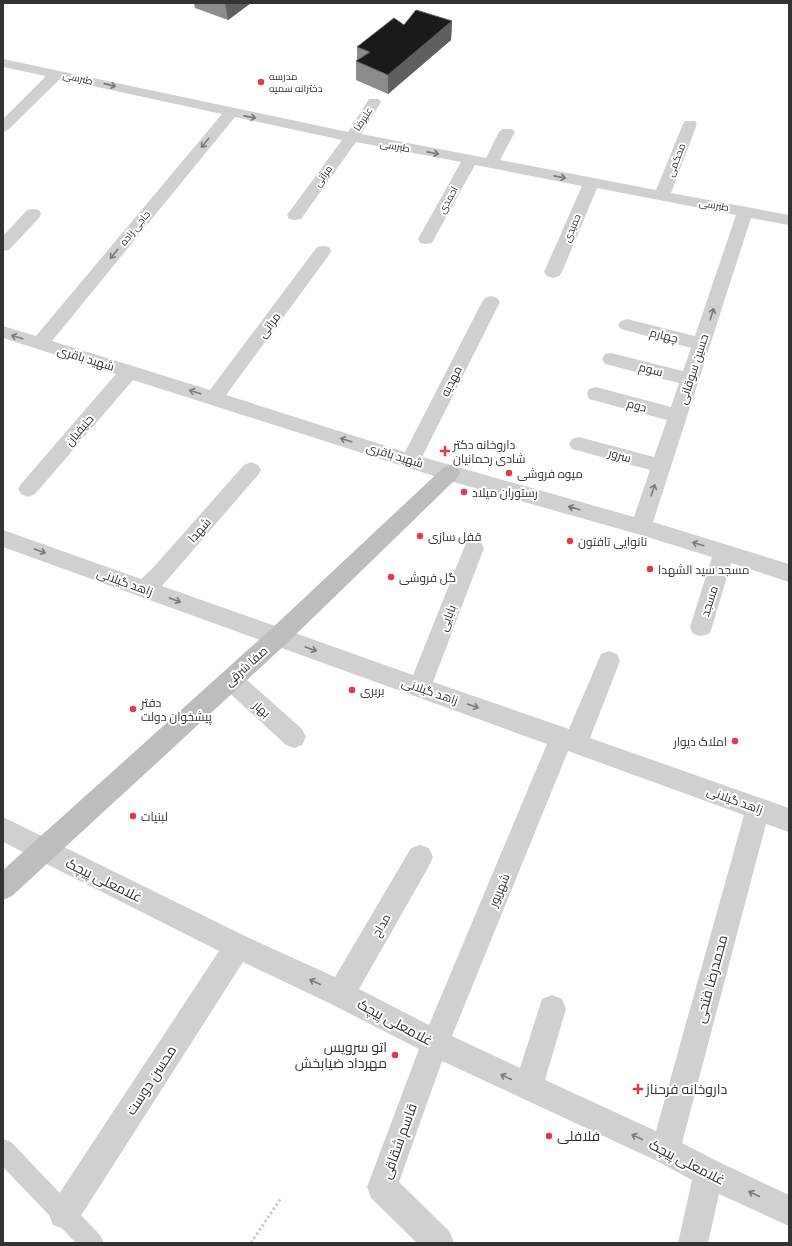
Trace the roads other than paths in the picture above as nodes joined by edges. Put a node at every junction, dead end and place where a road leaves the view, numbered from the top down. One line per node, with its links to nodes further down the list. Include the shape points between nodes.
1 (3, 63): 2 (street, طبرسی)
2 (57, 74): 4 (street, طبرسی, one-way to 4); 6 (street)
3 (374, 102): 8 (street, علیرضا)
4 (230, 113): 8 (street, طبرسی, one-way to 8); 24 (street, حاجی زاده, one-way to 24)
5 (690, 124): 12 (street, محکمی)
6 (3, 127)
7 (508, 132): 10 (street)
8 (352, 137): 9 (street, طبرسی, one-way to 9); 15 (street, مرآتی)
9 (470, 161): 10 (street, طبرسی); 17 (street, احمدی)
10 (491, 164): 11 (street, طبرسی, one-way to 11)
11 (591, 183): 12 (street, طبرسی); 20 (street, حمیدی)
12 (662, 196): 13 (street, طبرسی)
13 (745, 211): 16 (street, طبرسی); 25 (street, حسین سوقانی, one-way to 13)
14 (33, 214): 18 (street)
15 (295, 214)
16 (789, 220)
17 (426, 240)
18 (3, 246)
19 (323, 251): 30 (street, مراتی)
20 (553, 272)
21 (491, 302): 33 (street, مهدیه)
22 (626, 325): 25 (street, چهارم)
23 (3, 332): 24 (street, شهید باقری, one-way to 23)
24 (40, 344): 27 (street, شهید باقری)
25 (702, 344): 28 (street, حسین سوقانی)
26 (611, 359): 28 (street, سوم)
27 (129, 372): 30 (street, شهید باقری, one-way to 27); 37 (street, حنیفیان)
28 (690, 379): 31 (street, حسین سوقانی)
29 (596, 394): 31 (street, دوم)
30 (214, 398): 33 (street, شهید باقری, one-way to 30)
31 (678, 416): 34 (street, حسین سوقانی)
32 (579, 444): 34 (street, سرور)
33 (410, 460): 36 (street, شهید باقری)
34 (661, 466): 38 (street, حسین سوقانی, one-way to 34)
35 (251, 470): 43 (street, شهدا, via 159,576)
36 (450, 472): 38 (street, شهید باقری, one-way to 36); 45 (main road, صفا شرقی)
37 (28, 489)
38 (641, 527): 41 (street, شهید باقری, one-way to 38)
39 (3, 538): 43 (street, زاهد گیلانی, one-way to 43)
40 (474, 548): 48 (street, بابایی)
41 (724, 552): 42 (street, شهید باقری); 44 (street, مسجد)
42 (789, 572)
43 (144, 589): 45 (street, زاهد گیلانی, one-way to 45)
44 (701, 627)
45 (278, 637): 47 (main road, صفا شرقی); 48 (street, زاهد گیلانی, one-way to 48)
46 (609, 661): 50 (street, شهریور)
47 (231, 680): 49 (street, بهار); 54 (main road, صفا شرقی)
48 (420, 687): 50 (street, زاهد گیلانی, one-way to 50)
49 (294, 737)
50 (569, 740): 51 (street, زاهد گیلانی); 60 (street, شهریور)
51 (758, 809): 52 (street, زاهد گیلانی); 63 (street, محمدرضا فتحی)
52 (789, 820)
53 (3, 829): 54 (street, غلامعلی پیچک)
54 (43, 850): 56 (main road, صفا شرقی); 57 (street, غلامعلی پیچک)
55 (420, 856): 58 (street, مداح)
56 (3, 888)
57 (238, 946): 58 (street, غلامعلی پیچک, one-way to 57); 66 (street, محسن دوست)
58 (341, 994): 60 (street, غلامعلی پیچک)
59 (552, 1009): 61 (street)
60 (435, 1043): 61 (street, غلامعلی پیچک, one-way to 60); 68 (street, قاسم شقاقی, via 382,1187)
61 (529, 1087): 63 (street, غلامعلی پیچک, one-way to 61)
62 (3, 1150): 66 (lane)
63 (665, 1150): 64 (street, غلامعلی پیچک)
64 (708, 1173): 65 (street, غلامعلی پیچک, one-way to 64); 69 (street)
65 (789, 1211)
66 (64, 1214): 67 (lane)
67 (92, 1243)
68 (439, 1243)
69 (693, 1243)

